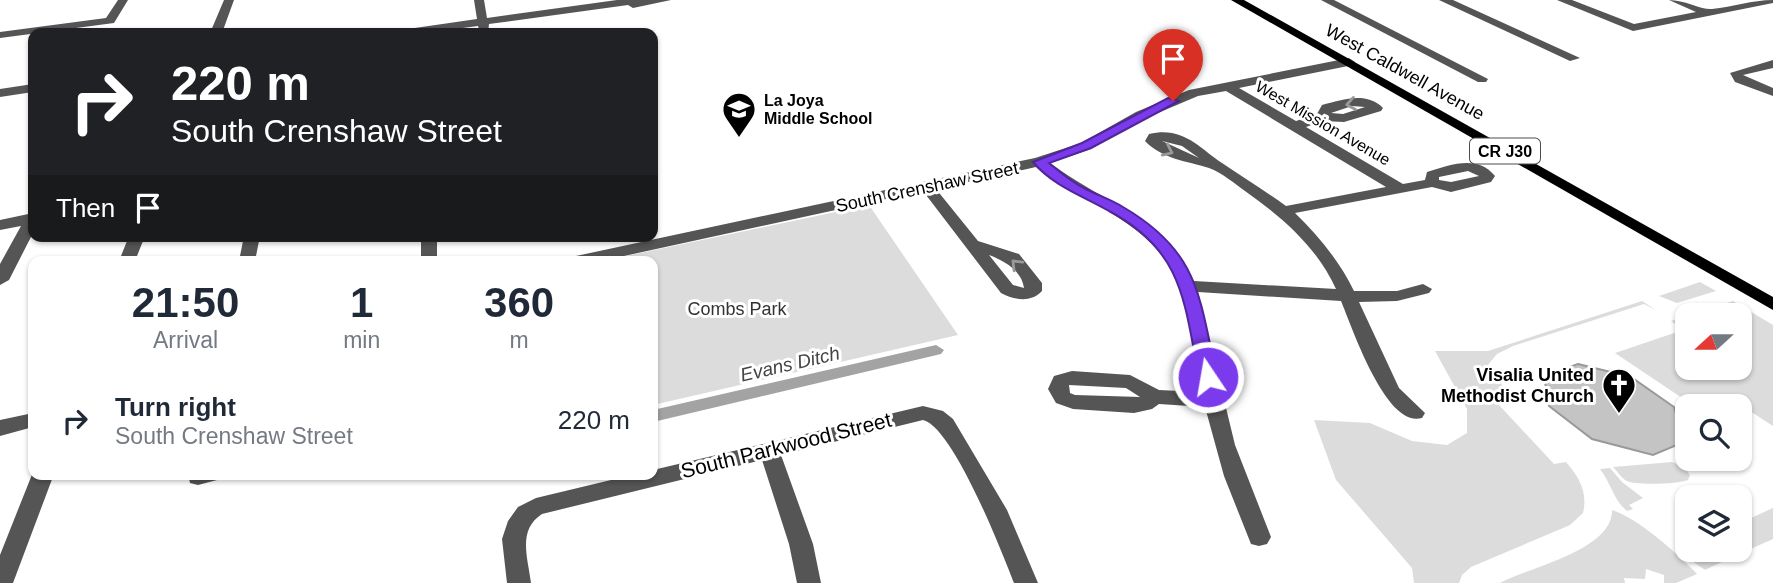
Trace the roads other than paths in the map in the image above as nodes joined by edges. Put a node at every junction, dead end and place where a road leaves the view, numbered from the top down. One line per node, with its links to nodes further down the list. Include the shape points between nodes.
1 (123, 0): 16 (street, via 110,21)
2 (229, 0): 17 (street)
3 (479, 0): 15 (street)
4 (641, 0): 15 (street)
5 (651, 0): 13 (street)
6 (666, 0): 13 (street)
7 (1236, 0): 21 (main road, West Caldwell Avenue / CR J30)
8 (1326, 0): 23 (street)
9 (1444, 0): 20 (street)
10 (1562, 0): 14 (street, via 1633,28)
11 (1674, 0): 14 (street)
12 (1772, 0): 14 (street)
13 (630, 5): 15 (street)
14 (1708, 13)
15 (483, 27)
16 (55, 28)
17 (218, 28)
18 (28, 31): 19 (street)
19 (0, 35)
20 (1574, 58)
21 (1349, 62): 24 (street, South Crenshaw Street); 45 (main road, West Caldwell Avenue / CR J30)
22 (1773, 64): 27 (street, via 1736,73)
23 (1482, 79)
24 (1227, 86): 29 (street, West Mission Avenue); 30 (street, South Crenshaw Street, via 1173,101 1086,146)
25 (28, 87): 26 (street)
26 (0, 91)
27 (1773, 92)
28 (1322, 117): 29 (street)
29 (1293, 127): 34 (street, West Mission Avenue)
30 (1039, 162): 33 (street, South Crenshaw Street); 42 (street, via 1076,190 1143,226 1163,244)
31 (1214, 166): 35 (street)
32 (1432, 184): 34 (street)
33 (927, 187): 39 (street); 40 (street, South Crenshaw Street)
34 (1402, 190): 35 (street)
35 (1283, 211): 44 (street, via 1322,252)
36 (28, 220): 37 (street)
37 (0, 225)
38 (28, 228): 41 (street)
39 (975, 245)
40 (600, 256)
41 (0, 280)
42 (1188, 286): 44 (street); 47 (street)
43 (1423, 289): 44 (street, via 1397,296)
44 (1349, 296): 48 (street, via 1391,392)
45 (1773, 303)
46 (1155, 397): 47 (street)
47 (1213, 400): 55 (street, via 1239,493)
48 (1415, 413)
49 (28, 421): 50 (street)
50 (0, 428)
51 (769, 450): 52 (street, South Parkwood Street); 58 (street, via 801,544); 59 (street, South Parkwood Street, via 912,414 930,414 946,424 991,499)
52 (658, 477)
53 (41, 480): 56 (street)
54 (646, 480): 57 (street, South Parkwood Street, via 539,506 523,515 516,522 514,536)
55 (1259, 537)
56 (1, 583)
57 (519, 583)
58 (809, 583)
59 (1026, 583)

